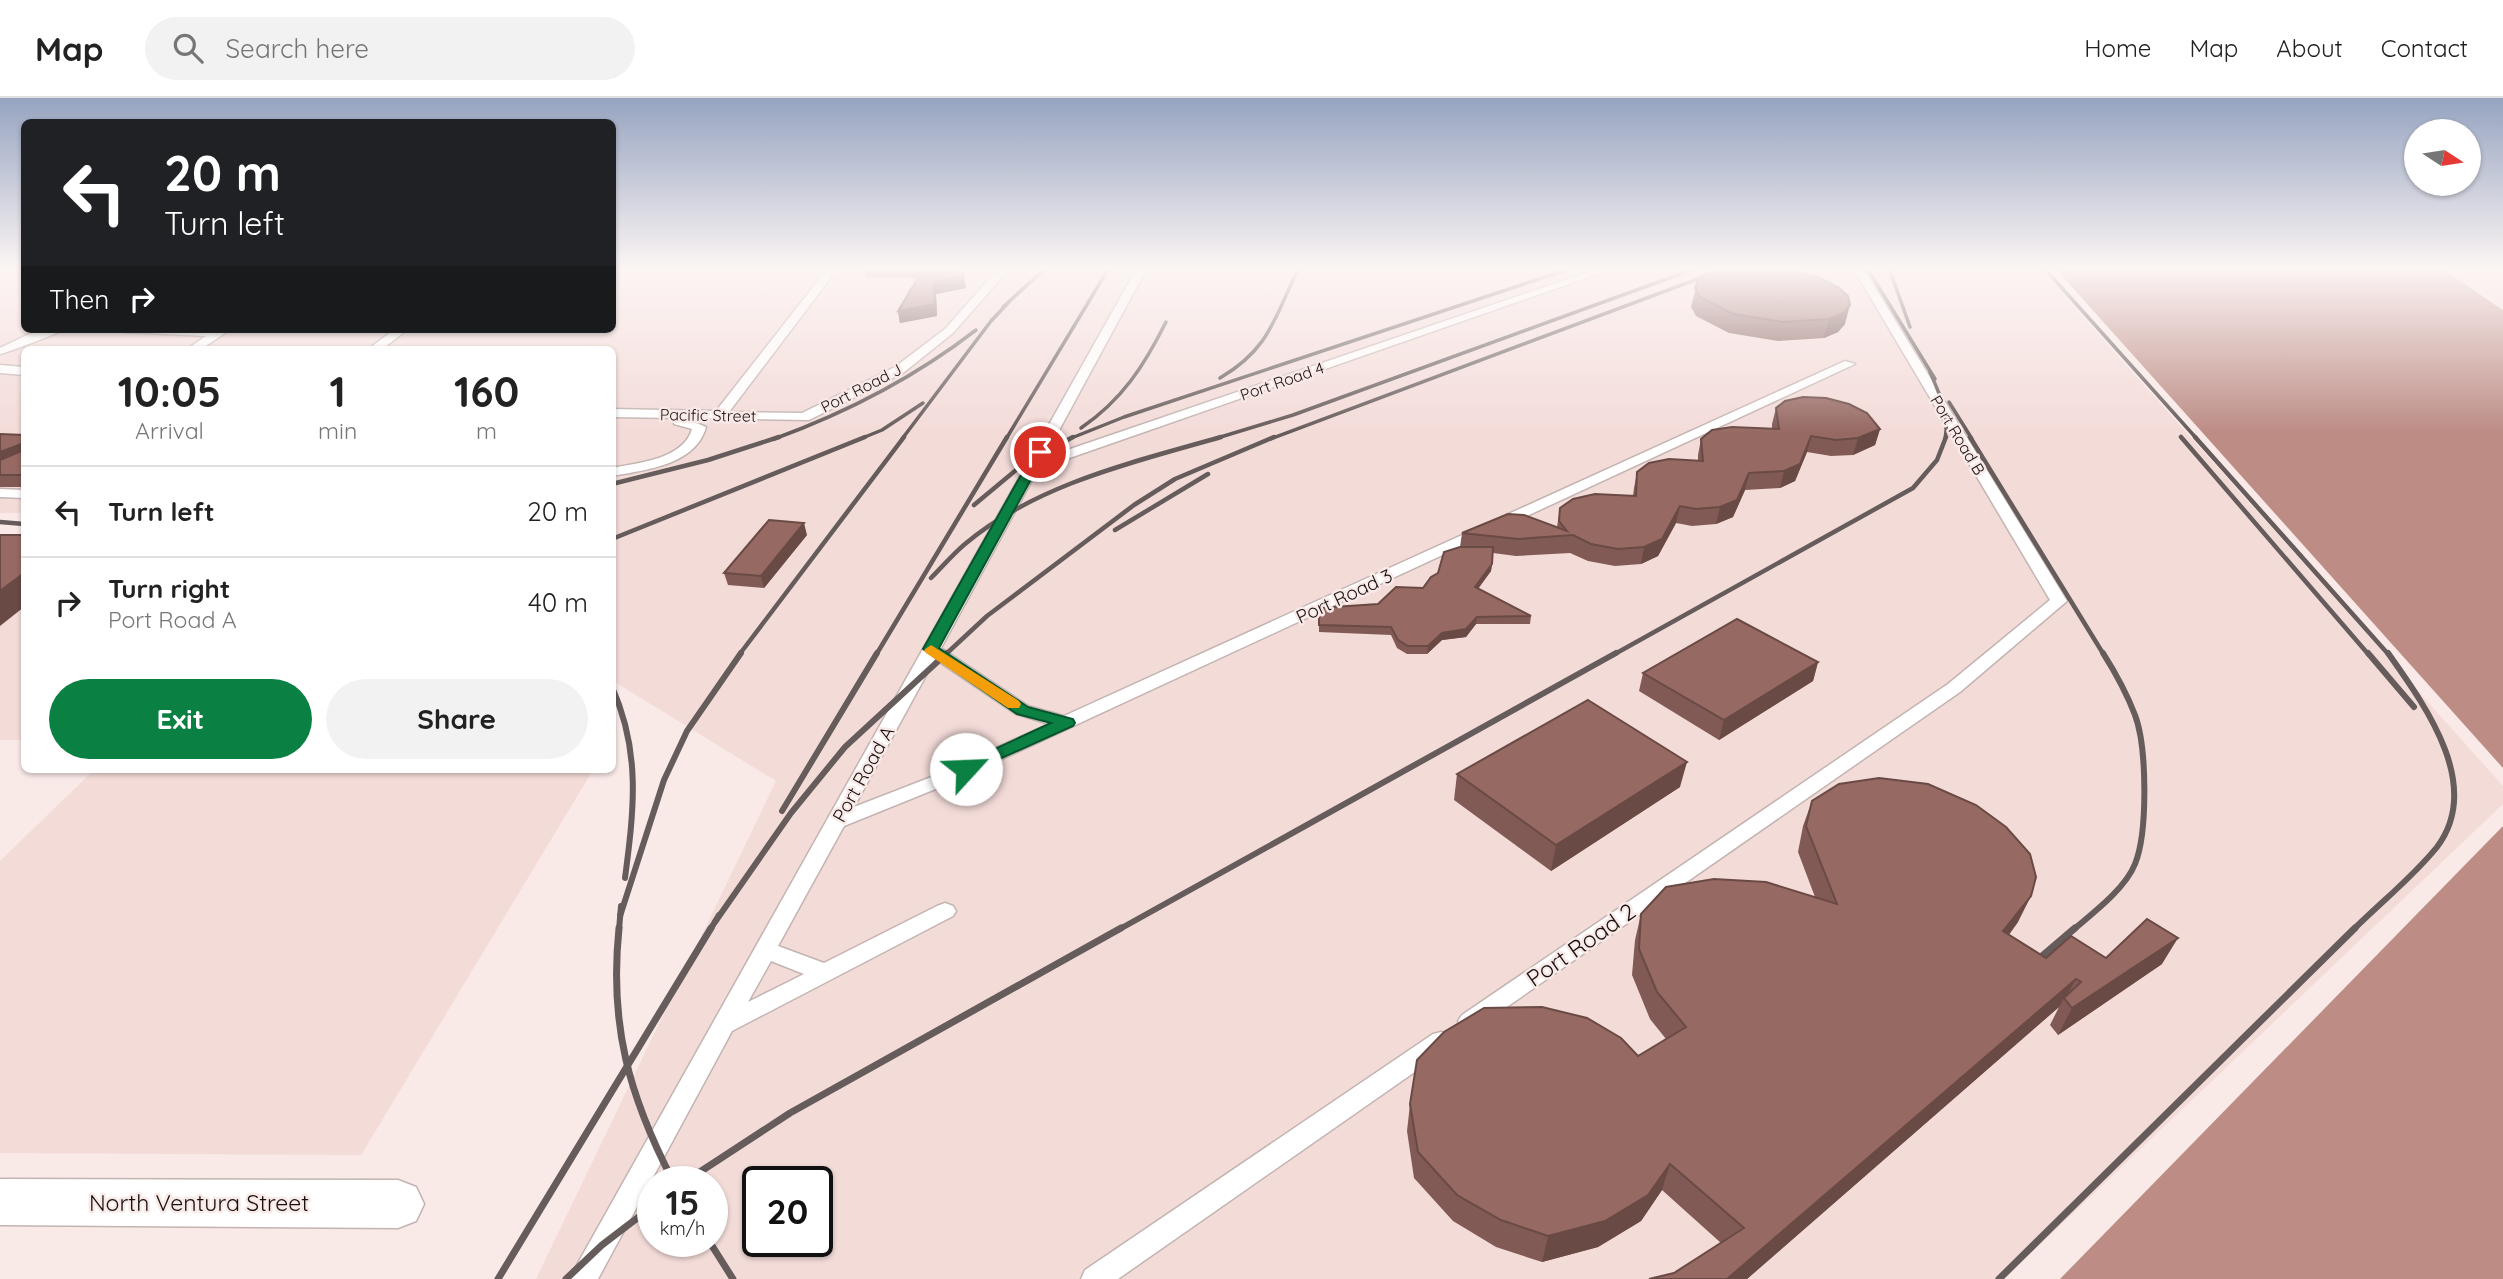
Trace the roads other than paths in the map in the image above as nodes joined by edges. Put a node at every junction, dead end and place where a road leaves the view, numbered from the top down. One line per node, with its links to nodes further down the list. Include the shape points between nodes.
1 (791, 323): 17 (lane)
2 (956, 323): 18 (lane, Port Road J, via 899,370)
3 (1112, 323): 20 (lane, Port Road A)
4 (1450, 323): 20 (lane, Port Road 4)
5 (1891, 323): 24 (lane, Port Road B)
6 (44, 333): 11 (lane)
7 (219, 333): 9 (lane)
8 (396, 333): 10 (lane)
9 (198, 346)
10 (379, 346)
11 (2, 351): 12 (lane)
12 (21, 353)
13 (1849, 364): 26 (lane, Port Road 3)
14 (0, 369): 15 (lane)
15 (21, 371)
16 (616, 413): 17 (lane, Pacific Street)
17 (720, 415): 18 (lane, Pacific Street)
18 (804, 417)
19 (616, 420): 21 (lane, via 683,422 699,427 699,436 683,451)
20 (1034, 466): 25 (lane, Port Road A)
21 (616, 471)
22 (0, 493): 23 (lane)
23 (21, 494)
24 (2059, 601): 35 (lane, Port Road 2, via 1954,688)
25 (931, 649): 26 (lane, via 1022,710); 27 (lane, Port Road A)
26 (1067, 723): 27 (lane, Port Road 3)
27 (837, 821): 29 (lane, Port Road A)
28 (945, 911): 30 (lane)
29 (765, 950): 30 (lane); 31 (lane, Port Road A)
30 (826, 973): 31 (lane)
31 (722, 1026): 34 (lane, Port Road A)
32 (0, 1202): 33 (street, North Ventura Street)
33 (398, 1203)
34 (583, 1279)
35 (1095, 1279)

